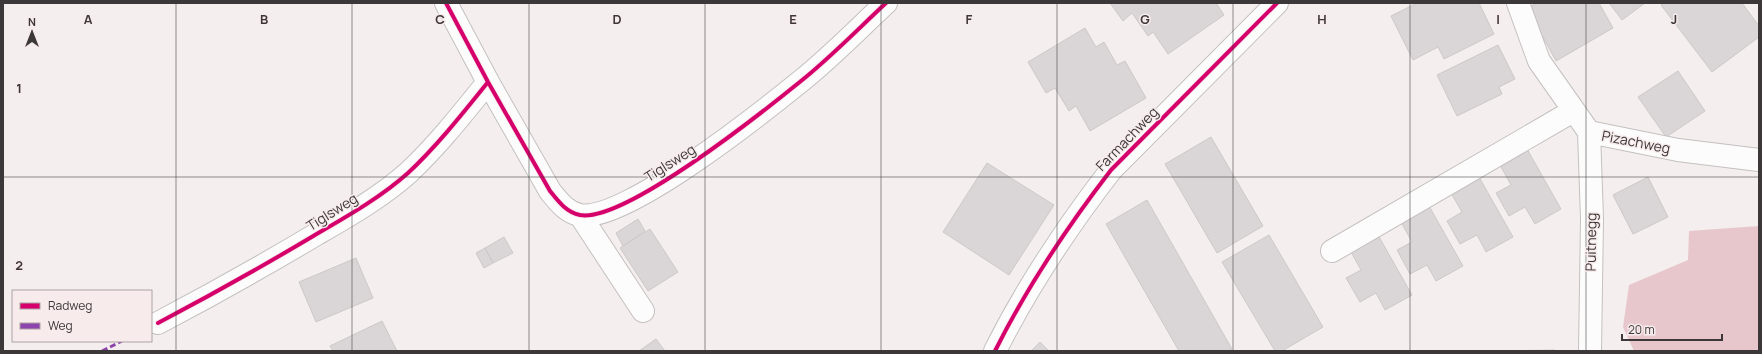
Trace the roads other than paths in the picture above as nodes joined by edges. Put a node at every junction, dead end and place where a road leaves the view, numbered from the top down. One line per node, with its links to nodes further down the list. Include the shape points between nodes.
1 (446, 3): 5 (street, Tiglsweg)
2 (886, 3): 9 (street, Tiglsweg, via 802,80 705,154 664,181 620,205 600,214)
3 (1276, 3): 13 (street, Farmachweg, via 1110,170 1036,278)
4 (1518, 3): 6 (street, Pizachweg, via 1540,61)
5 (488, 82): 9 (street, Tiglsweg, via 550,191 562,206); 12 (street, Tiglsweg, via 408,173 380,194 292,249)
6 (1573, 111): 7 (street, Pizachweg); 10 (street)
7 (1589, 132): 8 (street, Pizachweg, via 1678,150); 14 (street, Puitnegg, via 1592,219)
8 (1759, 160)
9 (580, 215): 11 (street)
10 (1332, 251)
11 (643, 311)
12 (158, 322)
13 (995, 351)
14 (1590, 351)

